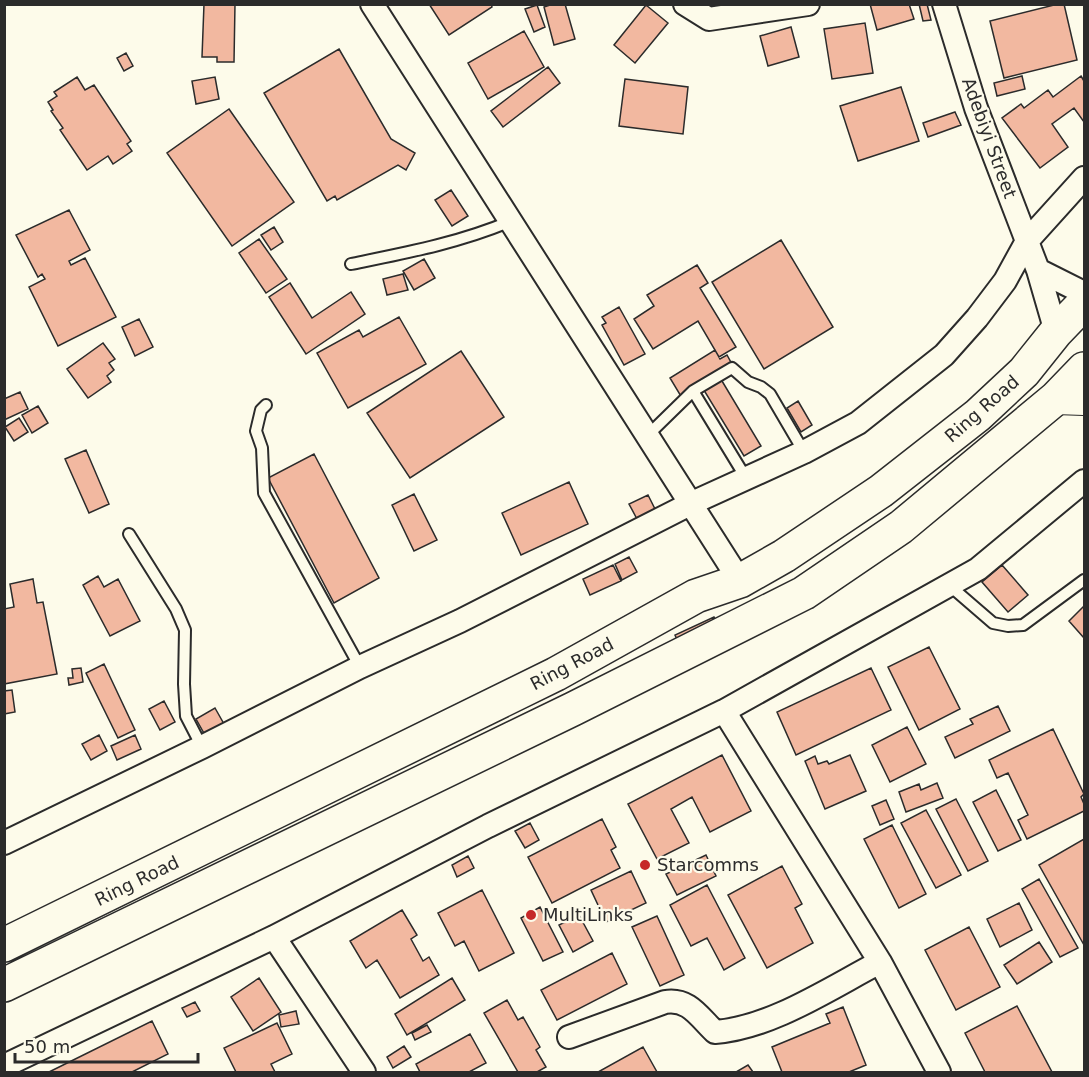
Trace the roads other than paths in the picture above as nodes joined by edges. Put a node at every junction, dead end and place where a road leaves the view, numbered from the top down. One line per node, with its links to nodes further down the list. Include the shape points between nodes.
1 (372, 4): 6 (street)
2 (685, 4): 3 (street, via 709,19)
3 (808, 4)
4 (944, 4): 7 (street, Adebiyi Street, via 976,108)
5 (1084, 178): 7 (street)
6 (511, 221): 8 (lane, via 430,248); 17 (street)
7 (1027, 241): 9 (street, Adebiyi Street); 18 (street, via 1005,281 944,355 858,423)
8 (351, 264)
9 (1038, 270): 10 (street); 12 (street, Adebiyi Street)
10 (1084, 293)
11 (1084, 303): 12 (main road, Ring Road)
12 (1056, 332): 24 (main road, Ring Road, via 1024,372 978,415 881,491)
13 (1084, 369): 15 (main road, Ring Road)
14 (693, 391): 17 (lane); 18 (lane, via 732,368 770,394); 19 (lane)
15 (1070, 399): 33 (main road, Ring Road, via 901,527 804,593)
16 (266, 405): 26 (lane, via 256,431 262,448 264,493)
17 (648, 435): 21 (street)
18 (804, 452): 19 (street)
19 (746, 478): 21 (street)
20 (1084, 481): 25 (street, via 978,569)
21 (692, 503): 24 (street); 26 (street, via 460,621)
22 (129, 534): 28 (lane, via 185,630 186,716)
23 (1084, 580): 25 (lane, via 1023,625 1008,626 993,623)
24 (740, 581): 31 (main road, Ring Road, via 696,596 556,674)
25 (949, 585): 27 (street)
26 (360, 667): 28 (street)
27 (724, 711): 30 (street); 32 (street)
28 (202, 747): 29 (street)
29 (4, 843)
30 (273, 937): 35 (street); 36 (street)
31 (4, 945)
32 (880, 963): 34 (street, via 772,1018 735,1031 715,1032 685,1003 676,1000); 37 (street)
33 (4, 985)
34 (569, 1037)
35 (4, 1065)
36 (364, 1072)
37 (939, 1072)

